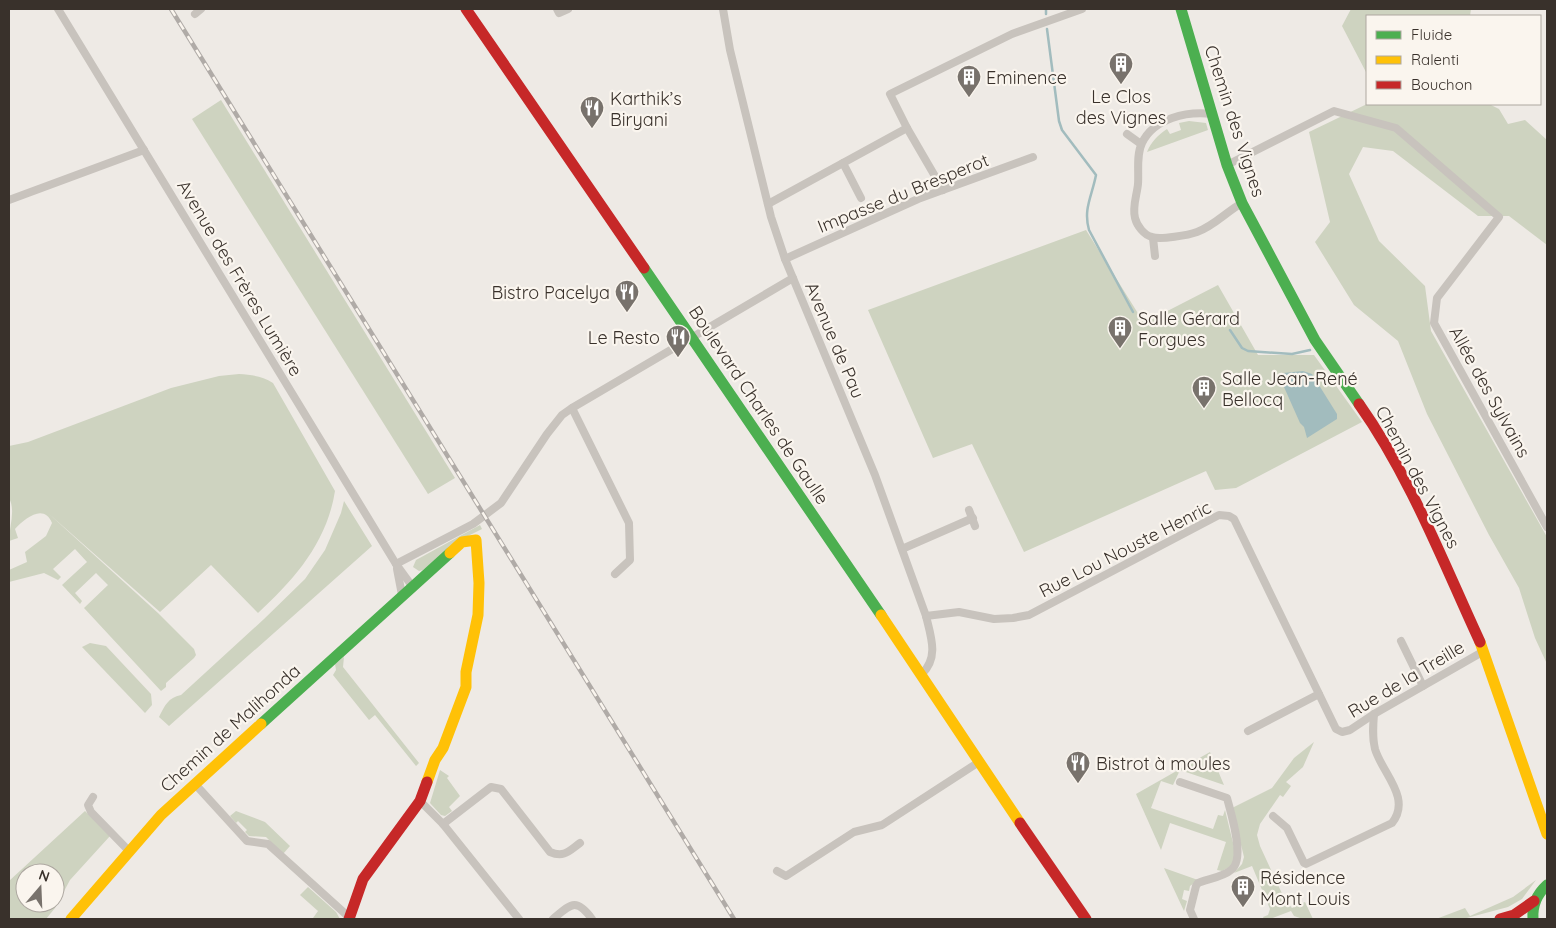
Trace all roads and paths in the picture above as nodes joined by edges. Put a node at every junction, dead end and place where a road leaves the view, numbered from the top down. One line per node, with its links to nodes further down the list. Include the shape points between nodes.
1 (58, 9): 12 (street, Avenue des Frères Lumière)
2 (466, 9): 25 (street, Boulevard Charles de Gaulle)
3 (557, 9): 4 (street, via 559,13)
4 (568, 9)
5 (723, 9): 20 (street, Avenue de Pau)
6 (1082, 9): 9 (street, via 1012,34 890,94)
7 (1181, 9): 8 (street, Chemin des Vignes)
8 (1212, 114): 11 (street, via 1172,117 1159,124); 15 (street, Chemin des Vignes)
9 (907, 128): 14 (street); 16 (street)
10 (1127, 134): 11 (street)
11 (1142, 144): 21 (street, via 1138,158 1135,218 1142,230)
12 (144, 150): 18 (street); 30 (street, Avenue des Frères Lumière)
13 (1033, 157): 16 (street, Impasse du Bresperot)
14 (843, 163): 17 (street); 20 (street)
15 (1227, 165): 19 (street, Chemin des Vignes); 28 (street, Allée des Sylvains, via 1334,111 1396,128 1499,217 1437,298 1434,323)
16 (943, 190): 23 (street, Impasse du Bresperot)
17 (862, 198)
18 (9, 200)
19 (1242, 203): 21 (street, via 1210,227 1196,233); 36 (street, Chemin des Vignes, via 1315,340 1382,439 1414,499)
20 (768, 204): 23 (street, Avenue de Pau)
21 (1153, 238): 22 (street)
22 (1155, 256)
23 (785, 259): 24 (street, Avenue de Pau)
24 (792, 278): 25 (street); 29 (street, Avenue de Pau, via 875,475)
25 (691, 336): 26 (street); 37 (street, Boulevard Charles de Gaulle)
26 (572, 408): 30 (street, via 547,434 502,503 473,524); 31 (street, via 629,523 630,560)
27 (970, 510): 29 (street, via 974,522)
28 (1547, 527)
29 (902, 549): 34 (street, Avenue de Pau)
30 (396, 564): 32 (street); 33 (street)
31 (615, 574)
32 (412, 586): 33 (street, Chemin de Malihonda); 47 (street, Chemin de Malihonda, via 462,542 476,540 478,615 466,687)
33 (402, 595): 45 (street, Chemin de Malihonda)
34 (926, 616): 37 (street, Avenue de Pau, via 932,639 932,657); 39 (street, Rue Lou Nouste Henric, via 959,612 994,619 1029,615 1219,515 1229,516 1234,519)
35 (1401, 641): 38 (street)
36 (1484, 650): 38 (street, Rue de la Treille); 50 (street, Chemin des Vignes)
37 (922, 674): 43 (street, Boulevard Charles de Gaulle)
38 (1423, 686): 40 (street, Rue de la Treille)
39 (1319, 694): 41 (street); 42 (street, Rue Lou Nouste Henric, via 1336,729)
40 (1374, 714): 42 (street, Rue de la Treille); 48 (street, via 1372,734 1376,750 1400,804 1399,813 1392,823 1306,864 1287,828)
41 (1248, 731)
42 (1342, 732)
43 (979, 762): 53 (street, via 882,825 854,832 786,876); 61 (street, Boulevard Charles de Gaulle)
44 (1180, 782): 62 (street, via 1227,798 1239,854 1232,870 1198,883 1190,910)
45 (195, 784): 52 (street, Chemin de Malihonda); 57 (street, via 247,841 268,844)
46 (93, 798): 52 (street, via 88,805 91,812)
47 (420, 801): 49 (street); 57 (street, via 363,879)
48 (1273, 816)
49 (443, 824): 51 (street, via 495,787 501,789 550,852 564,855); 58 (street)
50 (1547, 834)
51 (580, 843)
52 (129, 851): 56 (street, Chemin de Malihonda)
53 (777, 871)
54 (1547, 883): 55 (street)
55 (1534, 901): 63 (street, via 1514,915); 64 (street)
56 (71, 919)
57 (349, 919)
58 (519, 919)
59 (553, 919): 60 (street, via 574,904 580,905)
60 (592, 919)
61 (1086, 919)
62 (1194, 919)
63 (1500, 919)
64 (1533, 919)

